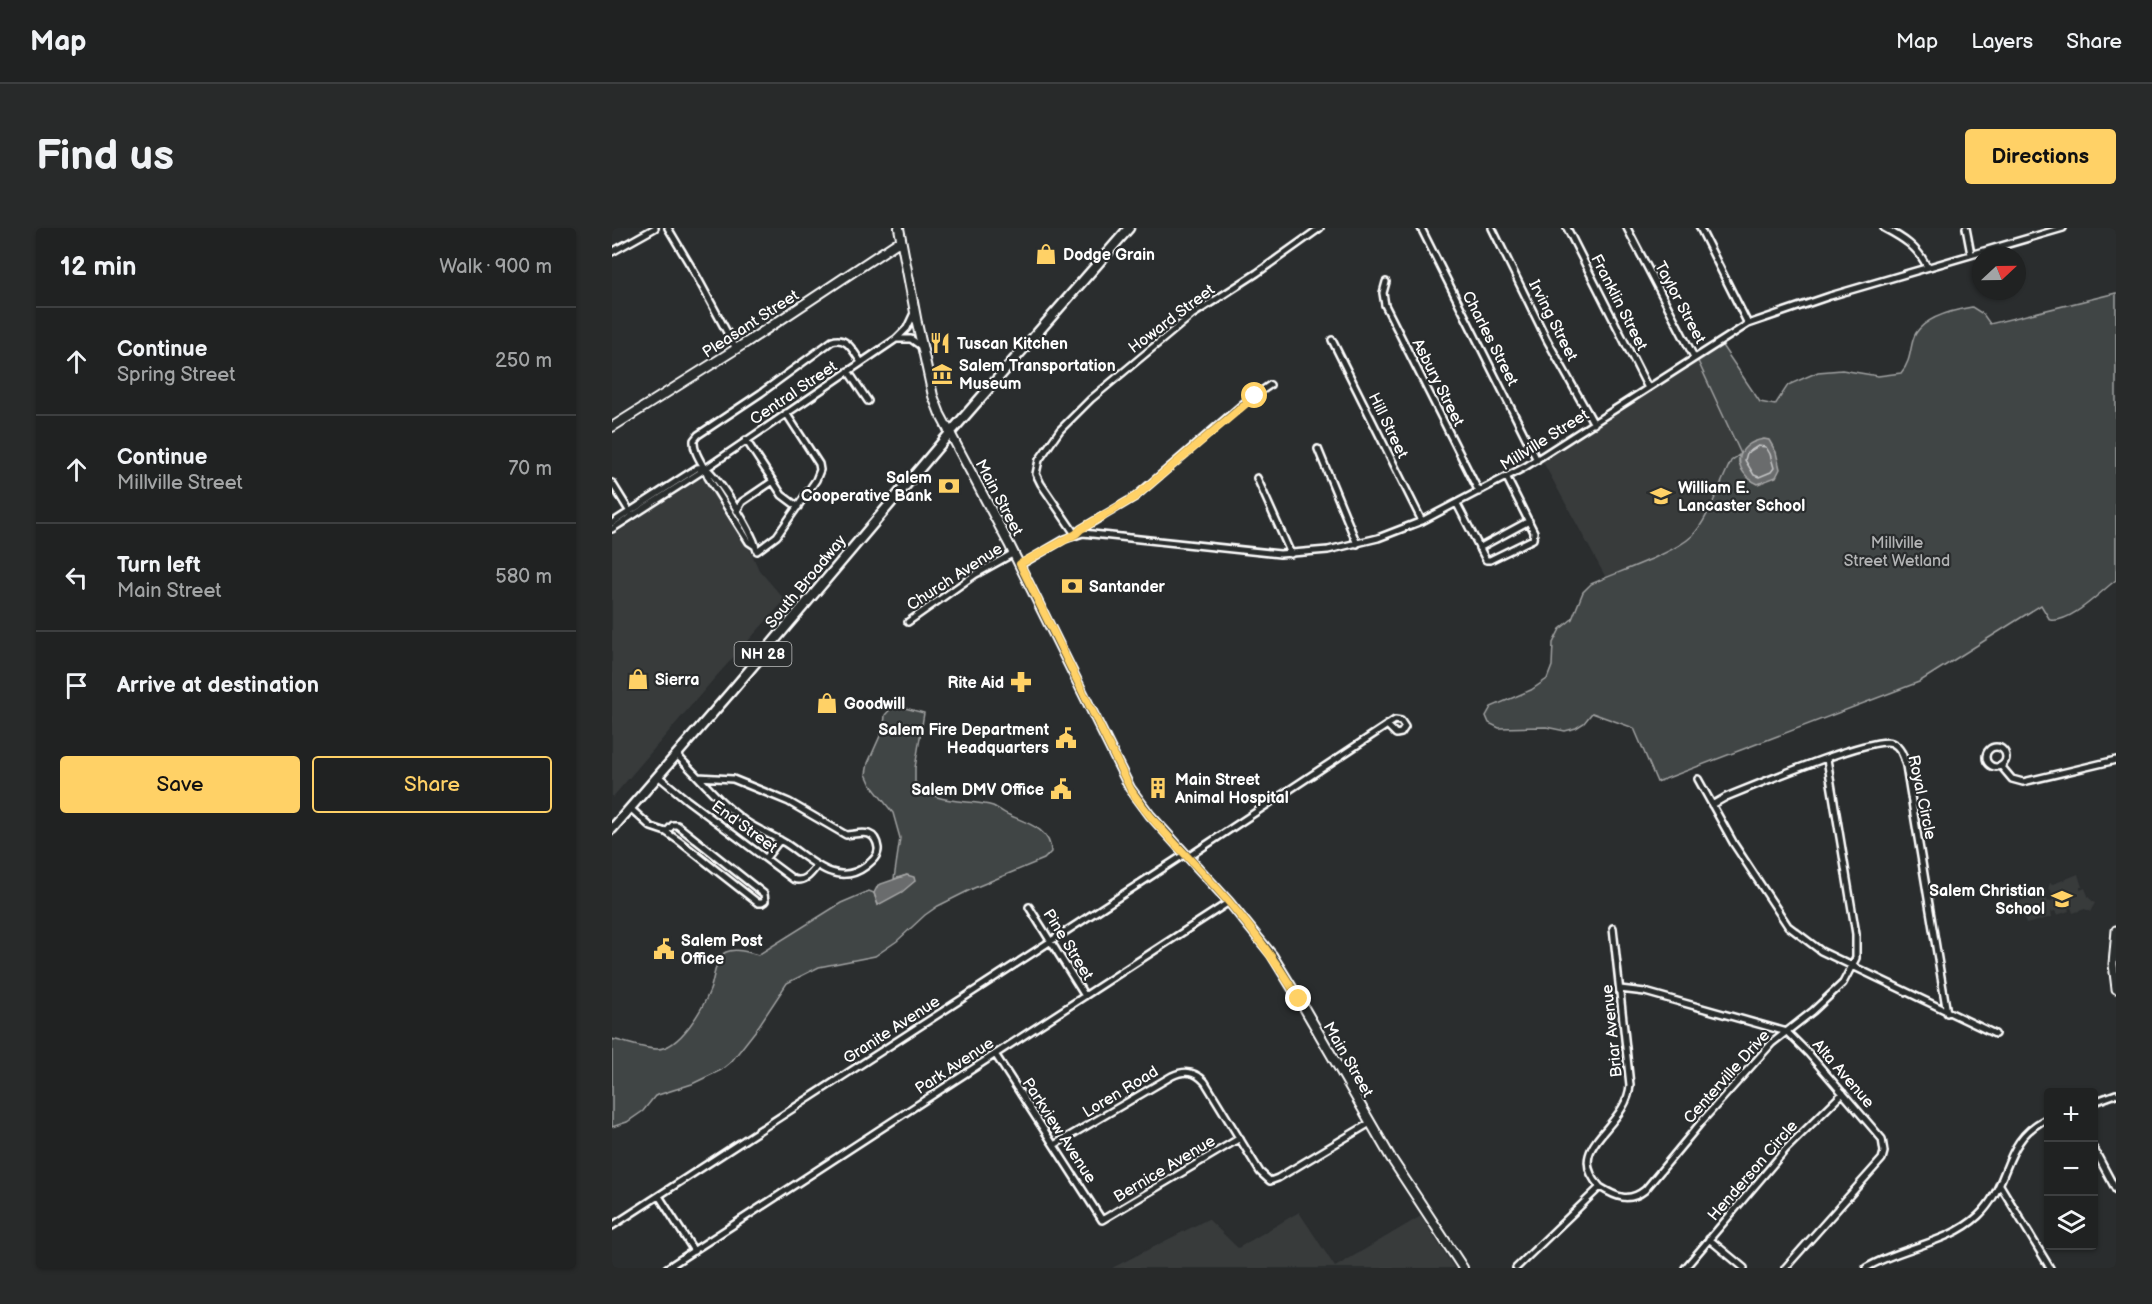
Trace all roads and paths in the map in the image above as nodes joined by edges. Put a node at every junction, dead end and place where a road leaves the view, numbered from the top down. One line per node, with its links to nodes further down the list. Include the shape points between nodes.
1 (655, 228): 17 (street)
2 (668, 228): 26 (street)
3 (899, 228): 16 (main road, Main Street)
4 (1129, 228): 36 (main road, NH 28)
5 (1320, 228): 56 (street, Howard Street, via 1192,315 1090,399 1060,430 1039,460 1036,474)
6 (1421, 228): 39 (street, Charles Street)
7 (1492, 228): 34 (street, Irving Street)
8 (1567, 228): 31 (street, Franklin Street)
9 (1627, 228): 27 (street, Taylor Street)
10 (1700, 228): 22 (street)
11 (1884, 228): 19 (street, via 1913,246)
12 (1966, 228): 18 (street)
13 (2033, 228): 15 (street)
14 (2063, 228): 15 (street, Millville Street)
15 (2034, 235): 18 (street, Millville Street)
16 (901, 240): 21 (main road, Main Street); 26 (main road, Pleasant Street)
17 (612, 252)
18 (1971, 254): 19 (street, Millville Street)
19 (1927, 267): 22 (street, Millville Street)
20 (1386, 282): 45 (street, Asbury Street, via 1385,304)
21 (915, 312): 23 (street, Central Street); 25 (main road, Main Street)
22 (1748, 324): 27 (street, Millville Street)
23 (896, 339): 25 (street, via 911,339); 28 (street, Central Street)
24 (1332, 340): 52 (street, Hill Street)
25 (922, 347): 36 (main road, Main Street, via 933,396)
26 (735, 349): 35 (main road, Pleasant Street)
27 (1694, 357): 31 (street, Millville Street)
28 (861, 362): 29 (street, Central Street); 40 (street, via 844,340 832,341 698,435 694,446)
29 (848, 371): 32 (street); 33 (street, Central Street)
30 (1270, 385): 56 (street, via 1135,497)
31 (1648, 388): 34 (street, Millville Street)
32 (868, 401)
33 (786, 413): 37 (street, Central Street); 49 (street, via 819,464 816,480)
34 (1594, 424): 39 (street, Millville Street)
35 (612, 427)
36 (950, 433): 60 (main road, Main Street); 65 (main road, South Broadway / NH 28)
37 (746, 440): 40 (street, Central Street); 43 (street)
38 (1317, 449): 57 (street)
39 (1537, 460): 42 (street, Millville Street)
40 (705, 467): 46 (street); 51 (street, Central Street, via 697,468); 58 (street, via 748,542)
41 (1257, 478): 61 (street)
42 (1507, 478): 45 (street, Millville Street); 53 (street)
43 (773, 481): 47 (street); 49 (street)
44 (612, 483): 51 (street)
45 (1479, 492): 48 (street, Millville Street)
46 (731, 502): 47 (street); 50 (street)
47 (742, 502): 50 (street)
48 (1457, 504): 52 (street, Millville Street); 59 (street)
49 (798, 507): 58 (street, via 777,536)
50 (737, 512): 58 (street)
51 (631, 514): 54 (street, Central Street); 55 (street, Central Street)
52 (1422, 521): 57 (street, Millville Street)
53 (1529, 522): 59 (street); 59 (street, via 1533,539 1488,561)
54 (612, 523)
55 (612, 529)
56 (1076, 534): 61 (street, Millville Street); 62 (street, Millville Street)
57 (1357, 544): 61 (street, Millville Street)
58 (756, 548)
59 (1479, 548)
60 (1014, 553): 62 (main road, Main Street); 63 (street, Church Avenue, via 976,574)
61 (1291, 554)
62 (1020, 564): 77 (main road, Main Street, via 1131,790)
63 (908, 622)
64 (1387, 725): 77 (street, Granite Avenue)
65 (677, 755): 69 (main road, South Broadway / NH 28); 70 (street)
66 (1827, 759): 72 (street, Royal Circle); 85 (street, via 1856,934); 89 (street, Royal Circle, via 1877,742 1891,742 1902,752)
67 (2116, 760): 68 (street, via 2023,782 2012,779)
68 (2001, 766)
69 (658, 776): 73 (main road, South Broadway / NH 28); 78 (street, End Street)
70 (698, 777): 76 (street, via 738,816); 79 (street, via 733,779 789,802 846,836 868,834 878,848 874,859 852,874)
71 (1698, 779): 72 (street)
72 (1713, 805): 85 (street, via 1788,926 1821,951)
73 (630, 808): 74 (main road, South Broadway / NH 28); 75 (street, via 651,827)
74 (612, 829)
75 (666, 832): 75 (street, via 758,903 765,902 764,894 676,825)
76 (780, 840): 78 (street); 79 (street)
77 (1187, 855): 80 (main road, Main Street); 84 (street, Granite Avenue)
78 (766, 858): 79 (street, End Street, via 797,881)
79 (816, 867)
80 (1229, 902): 88 (street, Park Avenue); 97 (main road, Main Street, via 1281,970)
81 (1029, 907): 84 (street, Pine Street)
82 (1613, 928): 86 (street, Briar Avenue)
83 (2116, 930): 87 (street)
84 (1051, 941): 88 (street, Pine Street); 104 (street, Granite Avenue)
85 (1853, 967): 89 (street); 90 (street, Centerville Drive, via 1838,988)
86 (1620, 988): 90 (street, Alta Avenue); 102 (street, Briar Avenue, via 1630,1090 1624,1109 1596,1141 1588,1158 1588,1170)
87 (2116, 989)
88 (1085, 996): 92 (street, Park Avenue)
89 (1947, 1013): 91 (street)
90 (1787, 1032): 93 (street, Alta Avenue); 102 (street, Centerville Drive, via 1715,1106 1645,1190 1624,1198)
91 (1995, 1034)
92 (995, 1054): 99 (street, Parkview Avenue); 108 (street, Park Avenue)
93 (1843, 1093): 107 (street, Henderson Circle, via 1786,1149); 114 (street, Alta Avenue, via 1882,1138 1884,1152 1873,1170)
94 (2116, 1094): 95 (street)
95 (2098, 1101)
96 (2044, 1120): 101 (street, via 2023,1136)
97 (1370, 1123): 98 (street, via 1271,1181 1262,1175); 110 (main road, Main Street)
98 (1240, 1138): 99 (street, Loren Road, via 1205,1082 1198,1075 1185,1072); 105 (street, Bernice Avenue)
99 (1054, 1145): 105 (street, Parkview Avenue)
100 (2098, 1156): 103 (street)
101 (2000, 1185): 115 (street, via 1985,1208 1964,1226); 116 (street)
102 (1600, 1187): 111 (street)
103 (2116, 1190)
104 (658, 1196): 106 (street, Granite Avenue); 108 (street)
105 (1102, 1220)
106 (612, 1226)
107 (1709, 1239): 112 (street, Henderson Circle); 113 (street)
108 (694, 1251): 109 (street, Park Avenue)
109 (667, 1268)
110 (1463, 1268)
111 (1516, 1268)
112 (1685, 1268)
113 (1744, 1268)
114 (1785, 1268)
115 (1866, 1268)
116 (2050, 1268)

